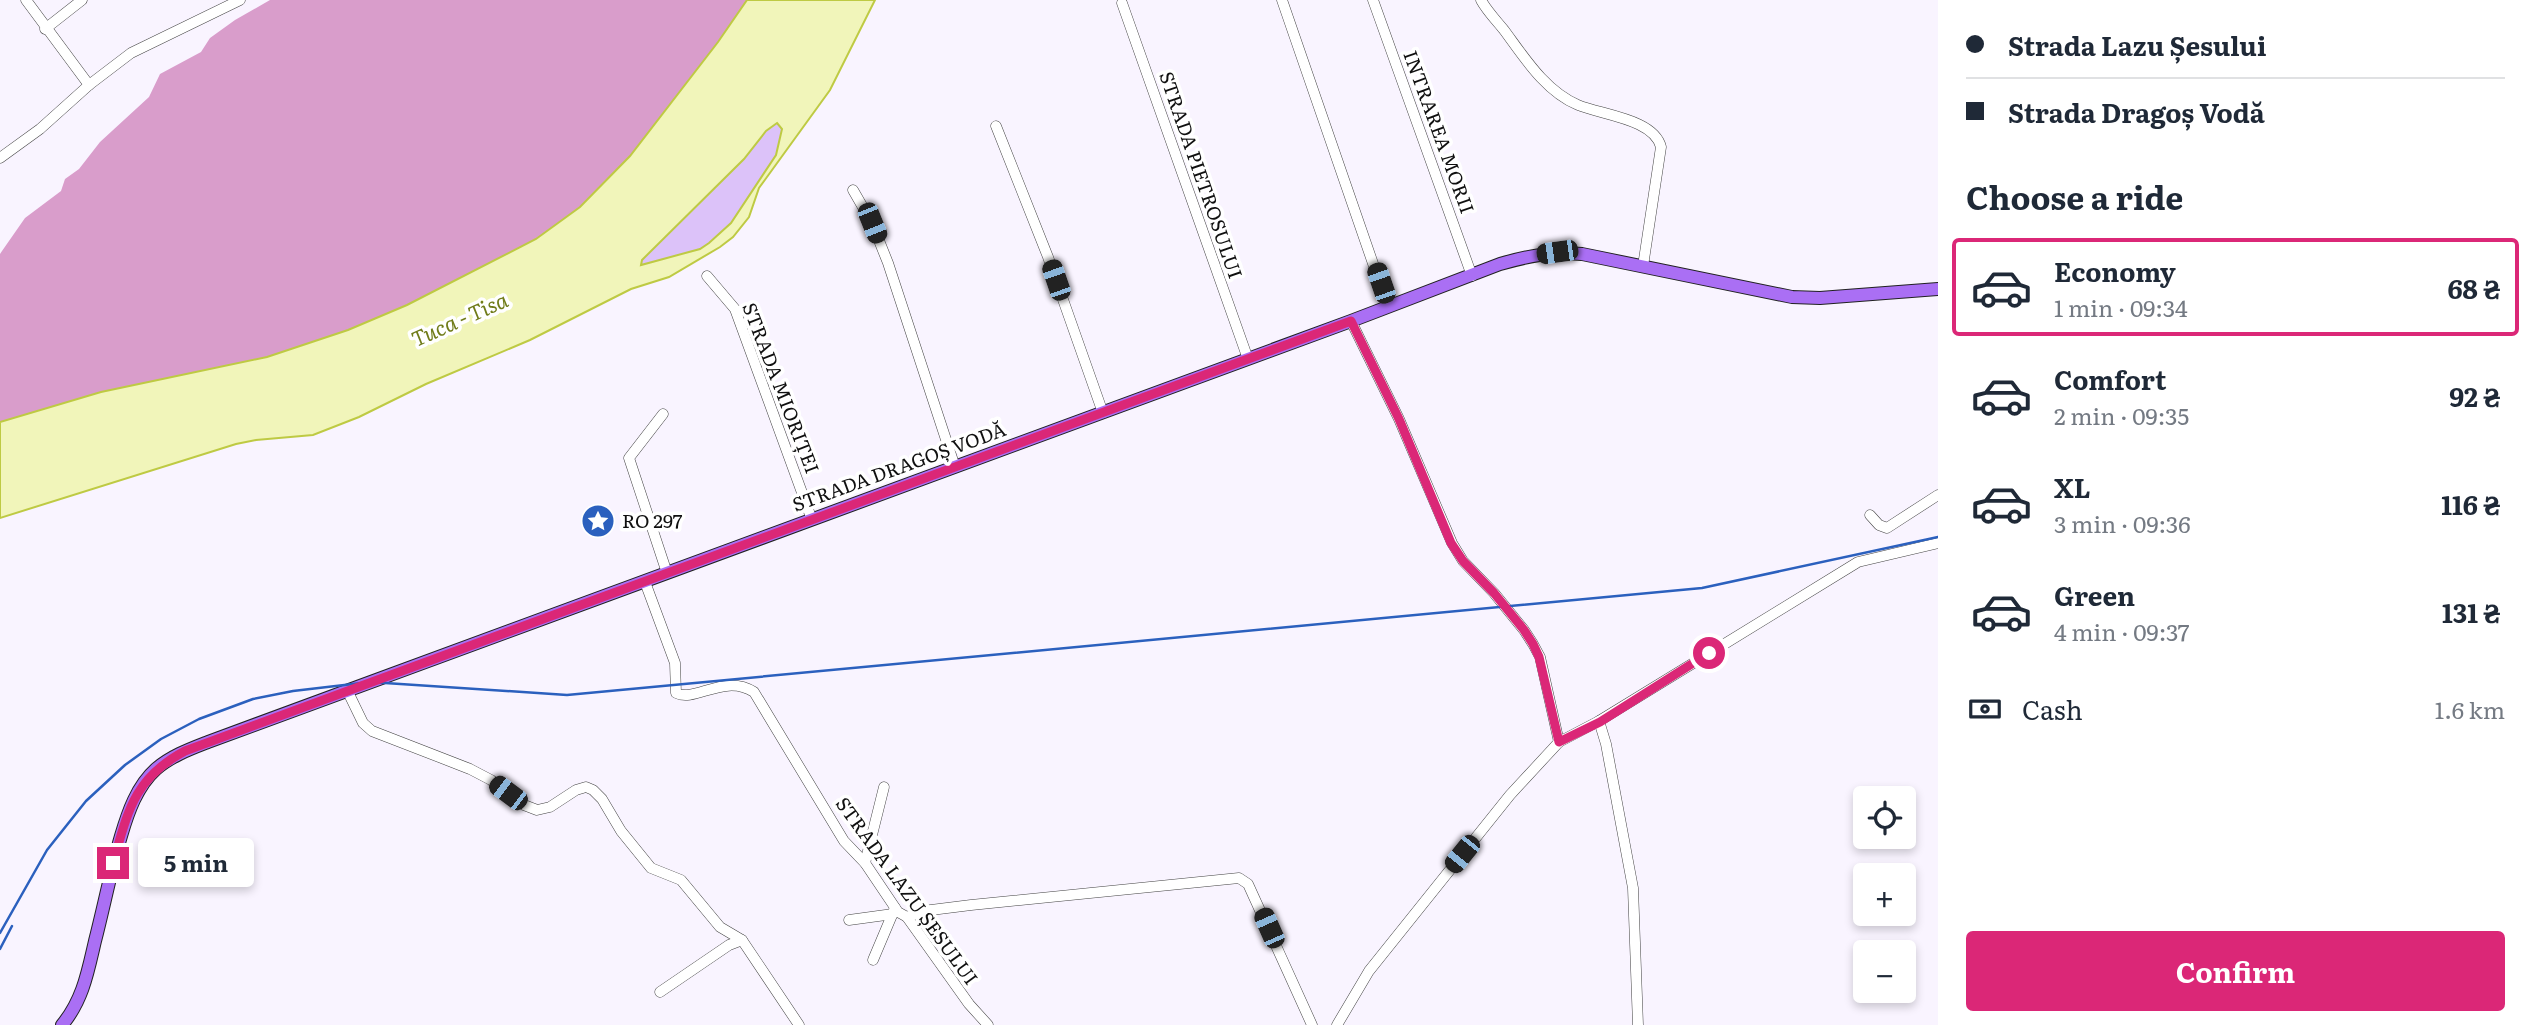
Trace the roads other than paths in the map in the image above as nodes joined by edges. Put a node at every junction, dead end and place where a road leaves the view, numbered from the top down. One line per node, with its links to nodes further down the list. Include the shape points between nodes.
1 (26, 0): 8 (street)
2 (82, 0): 8 (street)
3 (240, 0): 9 (street, via 131,53)
4 (1282, 0): 17 (street)
5 (1373, 0): 15 (street, INTRAREA MORII)
6 (1481, 0): 13 (street, via 1550,87 1575,104 1646,127 1660,142)
7 (1122, 3): 19 (street, STRADA PIETROSULUI)
8 (46, 29): 9 (street)
9 (89, 85): 11 (street)
10 (996, 125): 20 (street)
11 (0, 158)
12 (853, 190): 22 (street, via 888,263)
13 (1643, 266): 15 (main road, STRADA DRAGOȘ VODĂ, via 1557,252 1524,257); 16 (main road, STRADA DRAGOȘ VODĂ, via 1792,298)
14 (707, 276): 25 (street, STRADA MIORIȚEI, via 736,309)
15 (1472, 276): 17 (main road, STRADA DRAGOȘ VODĂ)
16 (1938, 289)
17 (1388, 307): 18 (main road, STRADA DRAGOȘ VODĂ)
18 (1351, 321): 19 (main road, STRADA DRAGOȘ VODĂ); 31 (street, via 1399,419 1451,543 1524,630 1539,657)
19 (1248, 359): 20 (main road, STRADA DRAGOȘ VODĂ)
20 (1103, 413): 22 (main road, STRADA DRAGOȘ VODĂ)
21 (663, 414): 27 (street, via 629,458)
22 (956, 467): 25 (main road, STRADA DRAGOȘ VODĂ)
23 (1938, 495): 24 (street, via 1887,528)
24 (1870, 515)
25 (811, 520): 27 (main road, STRADA DRAGOȘ VODĂ)
26 (1938, 543): 30 (street, via 1858,562)
27 (667, 573): 28 (main road, STRADA DRAGOȘ VODĂ)
28 (645, 582): 29 (main road, STRADA DRAGOȘ VODĂ); 33 (street, STRADA LAZU ȘESULUI, via 674,663 676,693 682,696 736,684 754,692 832,823)
29 (348, 690): 37 (street, via 363,723 372,731 470,769 524,805 537,810 576,790 593,790 651,868 681,880 720,927); 40 (main road, STRADA DRAGOȘ VODĂ, via 185,751 146,779 130,808 113,863 86,981)
30 (1600, 722): 31 (street); 45 (street, via 1633,888)
31 (1559, 742): 44 (street, via 1413,914 1369,971)
32 (884, 787): 33 (street)
33 (865, 863): 34 (street, STRADA LAZU ȘESULUI)
34 (894, 911): 35 (street, STRADA LAZU ȘESULUI); 36 (street); 38 (street)
35 (907, 916): 42 (street, STRADA LAZU ȘESULUI); 43 (street, via 1239,877 1248,884)
36 (849, 920)
37 (742, 940): 39 (street); 41 (street)
38 (873, 960)
39 (660, 992)
40 (62, 1025)
41 (799, 1025)
42 (988, 1025)
43 (1312, 1025)
44 (1337, 1025)
45 (1639, 1025)

